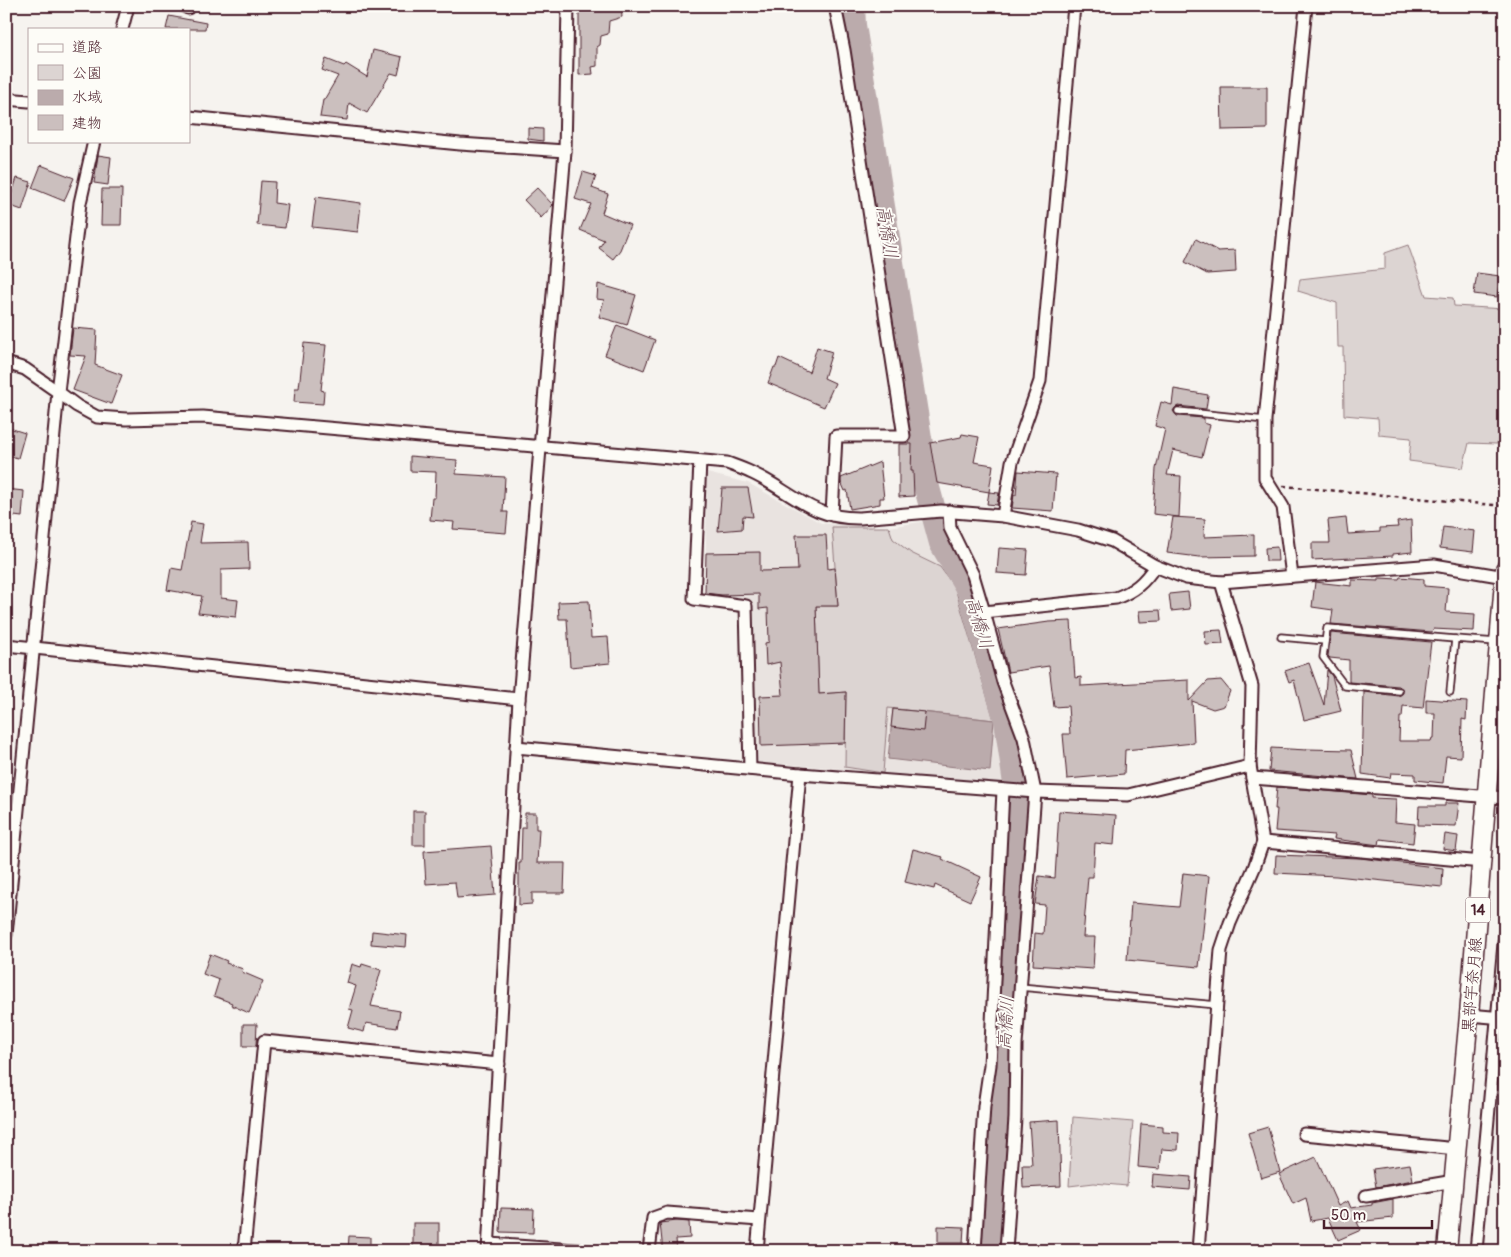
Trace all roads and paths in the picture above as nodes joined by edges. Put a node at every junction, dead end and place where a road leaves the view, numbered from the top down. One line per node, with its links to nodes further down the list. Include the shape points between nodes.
1 (128, 6): 6 (street)
2 (568, 6): 11 (street)
3 (835, 6): 21 (street, via 904,436 836,436)
4 (1074, 6): 22 (street, via 1040,381 1012,462)
5 (1306, 6): 15 (street)
6 (122, 28)
7 (6, 99): 8 (street)
8 (28, 101)
9 (190, 117): 11 (street, via 450,143)
10 (94, 142): 13 (street, via 80,204)
11 (565, 150): 16 (street)
12 (6, 363): 13 (street, via 25,369)
13 (58, 392): 16 (street, via 97,417 203,416); 34 (street)
14 (1178, 411): 15 (lane)
15 (1265, 420): 18 (street, via 1265,478)
16 (541, 448): 17 (street); 37 (street)
17 (700, 461): 21 (street, via 727,463 753,473 810,508); 40 (street, via 694,599 746,606)
18 (1269, 484): 19 (path); 25 (street, via 1283,508)
19 (1505, 506)
20 (949, 512): 21 (street, via 860,518); 22 (street); 28 (street, via 950,528 973,575)
21 (832, 515)
22 (1003, 516): 23 (street, via 1078,530 1112,541)
23 (1155, 566): 27 (street, via 1186,578); 28 (street, via 1131,592 1116,598)
24 (1505, 569): 26 (main road, 黒部宇奈月線 / 14)
25 (1292, 576): 26 (street, via 1434,565); 27 (street)
26 (1504, 577): 32 (main road, 黒部宇奈月線 / 14)
27 (1221, 582): 39 (street, via 1252,686)
28 (984, 612): 44 (street, via 1002,682 1024,738)
29 (1281, 637): 31 (lane)
30 (1455, 640): 31 (lane, via 1327,628); 32 (lane); 36 (lane)
31 (1325, 641): 35 (lane, via 1323,657 1345,686)
32 (1499, 642): 45 (main road, 黒部宇奈月線 / 14)
33 (6, 645): 34 (street)
34 (34, 647): 37 (street); 48 (street)
35 (1399, 691)
36 (1450, 692)
37 (519, 699): 38 (street)
38 (516, 747): 40 (street); 56 (street)
39 (1250, 766): 42 (street); 44 (street, via 1128,795)
40 (750, 769): 41 (street)
41 (800, 774): 43 (street); 61 (street)
42 (1252, 778): 45 (street); 47 (street)
43 (1003, 790): 44 (street); 67 (street, via 990,1065 984,1106)
44 (1035, 792): 52 (street)
45 (1487, 796): 46 (street); 49 (main road, 黒部宇奈月線 / 14)
46 (1505, 798)
47 (1263, 842): 49 (street); 53 (street, via 1221,950)
48 (10, 860): 51 (street)
49 (1482, 862): 54 (main road, 黒部宇奈月線 / 14)
50 (1505, 933): 55 (street)
51 (6, 935)
52 (1020, 986): 53 (lane); 68 (street)
53 (1217, 1005): 69 (street)
54 (1470, 1015): 55 (street); 58 (main road, 黒部宇奈月線 / 14)
55 (1501, 1017): 71 (street)
56 (499, 1064): 62 (street); 63 (street, via 264,1041)
57 (1304, 1134): 58 (street)
58 (1457, 1149): 59 (main road, 黒部宇奈月線 / 14)
59 (1454, 1181): 60 (street); 70 (main road, 黒部宇奈月線 / 14)
60 (1366, 1196)
61 (759, 1220): 65 (street, via 667,1213 653,1218); 66 (street)
62 (489, 1247): 64 (street)
63 (244, 1251)
64 (590, 1251)
65 (649, 1251)
66 (757, 1251)
67 (975, 1251)
68 (1006, 1251)
69 (1198, 1251)
70 (1447, 1251)
71 (1476, 1251)

